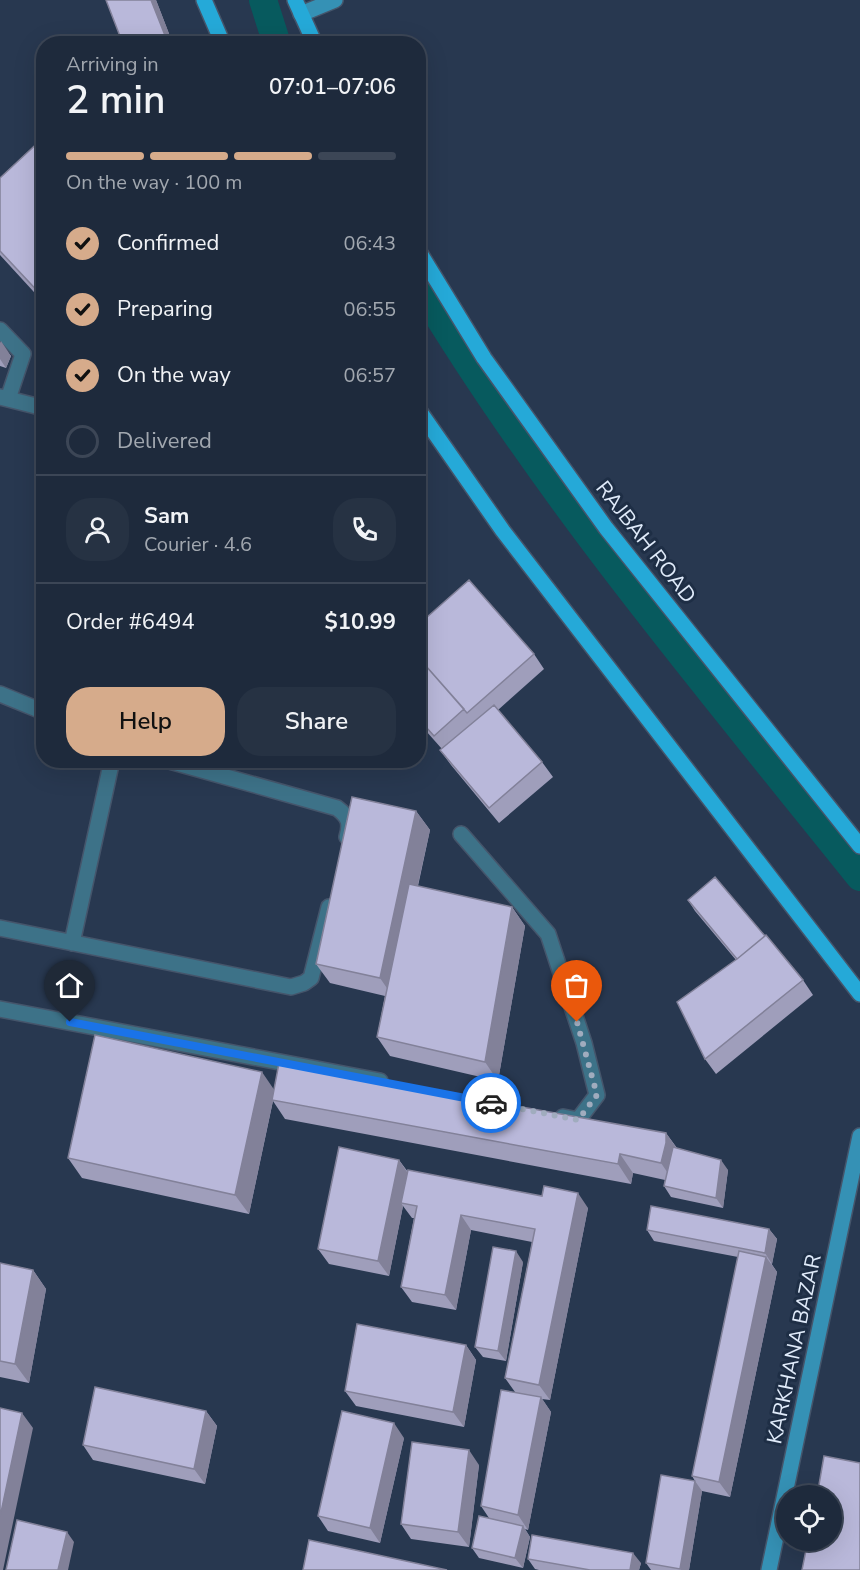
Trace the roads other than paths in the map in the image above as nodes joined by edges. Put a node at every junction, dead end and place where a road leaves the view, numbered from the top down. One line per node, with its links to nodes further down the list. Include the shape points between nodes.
1 (204, 0): 4 (main road)
2 (335, 0): 3 (street)
3 (298, 7): 5 (main road)
4 (220, 36)
5 (311, 36)
6 (426, 263): 16 (main road, RAJBAH ROAD, via 484,358 606,528)
7 (0, 330): 8 (street, via 23,354)
8 (4, 398): 9 (street)
9 (36, 406)
10 (426, 420): 21 (main road, via 503,531)
11 (0, 694): 12 (street)
12 (36, 709)
13 (110, 768): 20 (street)
14 (194, 768): 17 (street, via 337,808 347,816 350,825)
15 (462, 834): 24 (street, via 549,934 584,1044 597,1095 578,1120)
16 (860, 846)
17 (345, 847)
18 (333, 891): 20 (street, via 311,978 291,987)
19 (0, 928): 20 (street)
20 (72, 943)
21 (860, 994)
22 (0, 1009): 23 (street)
23 (394, 1084)
24 (544, 1113)
25 (860, 1136): 26 (street, KARKHANA BAZAR)
26 (768, 1570)

